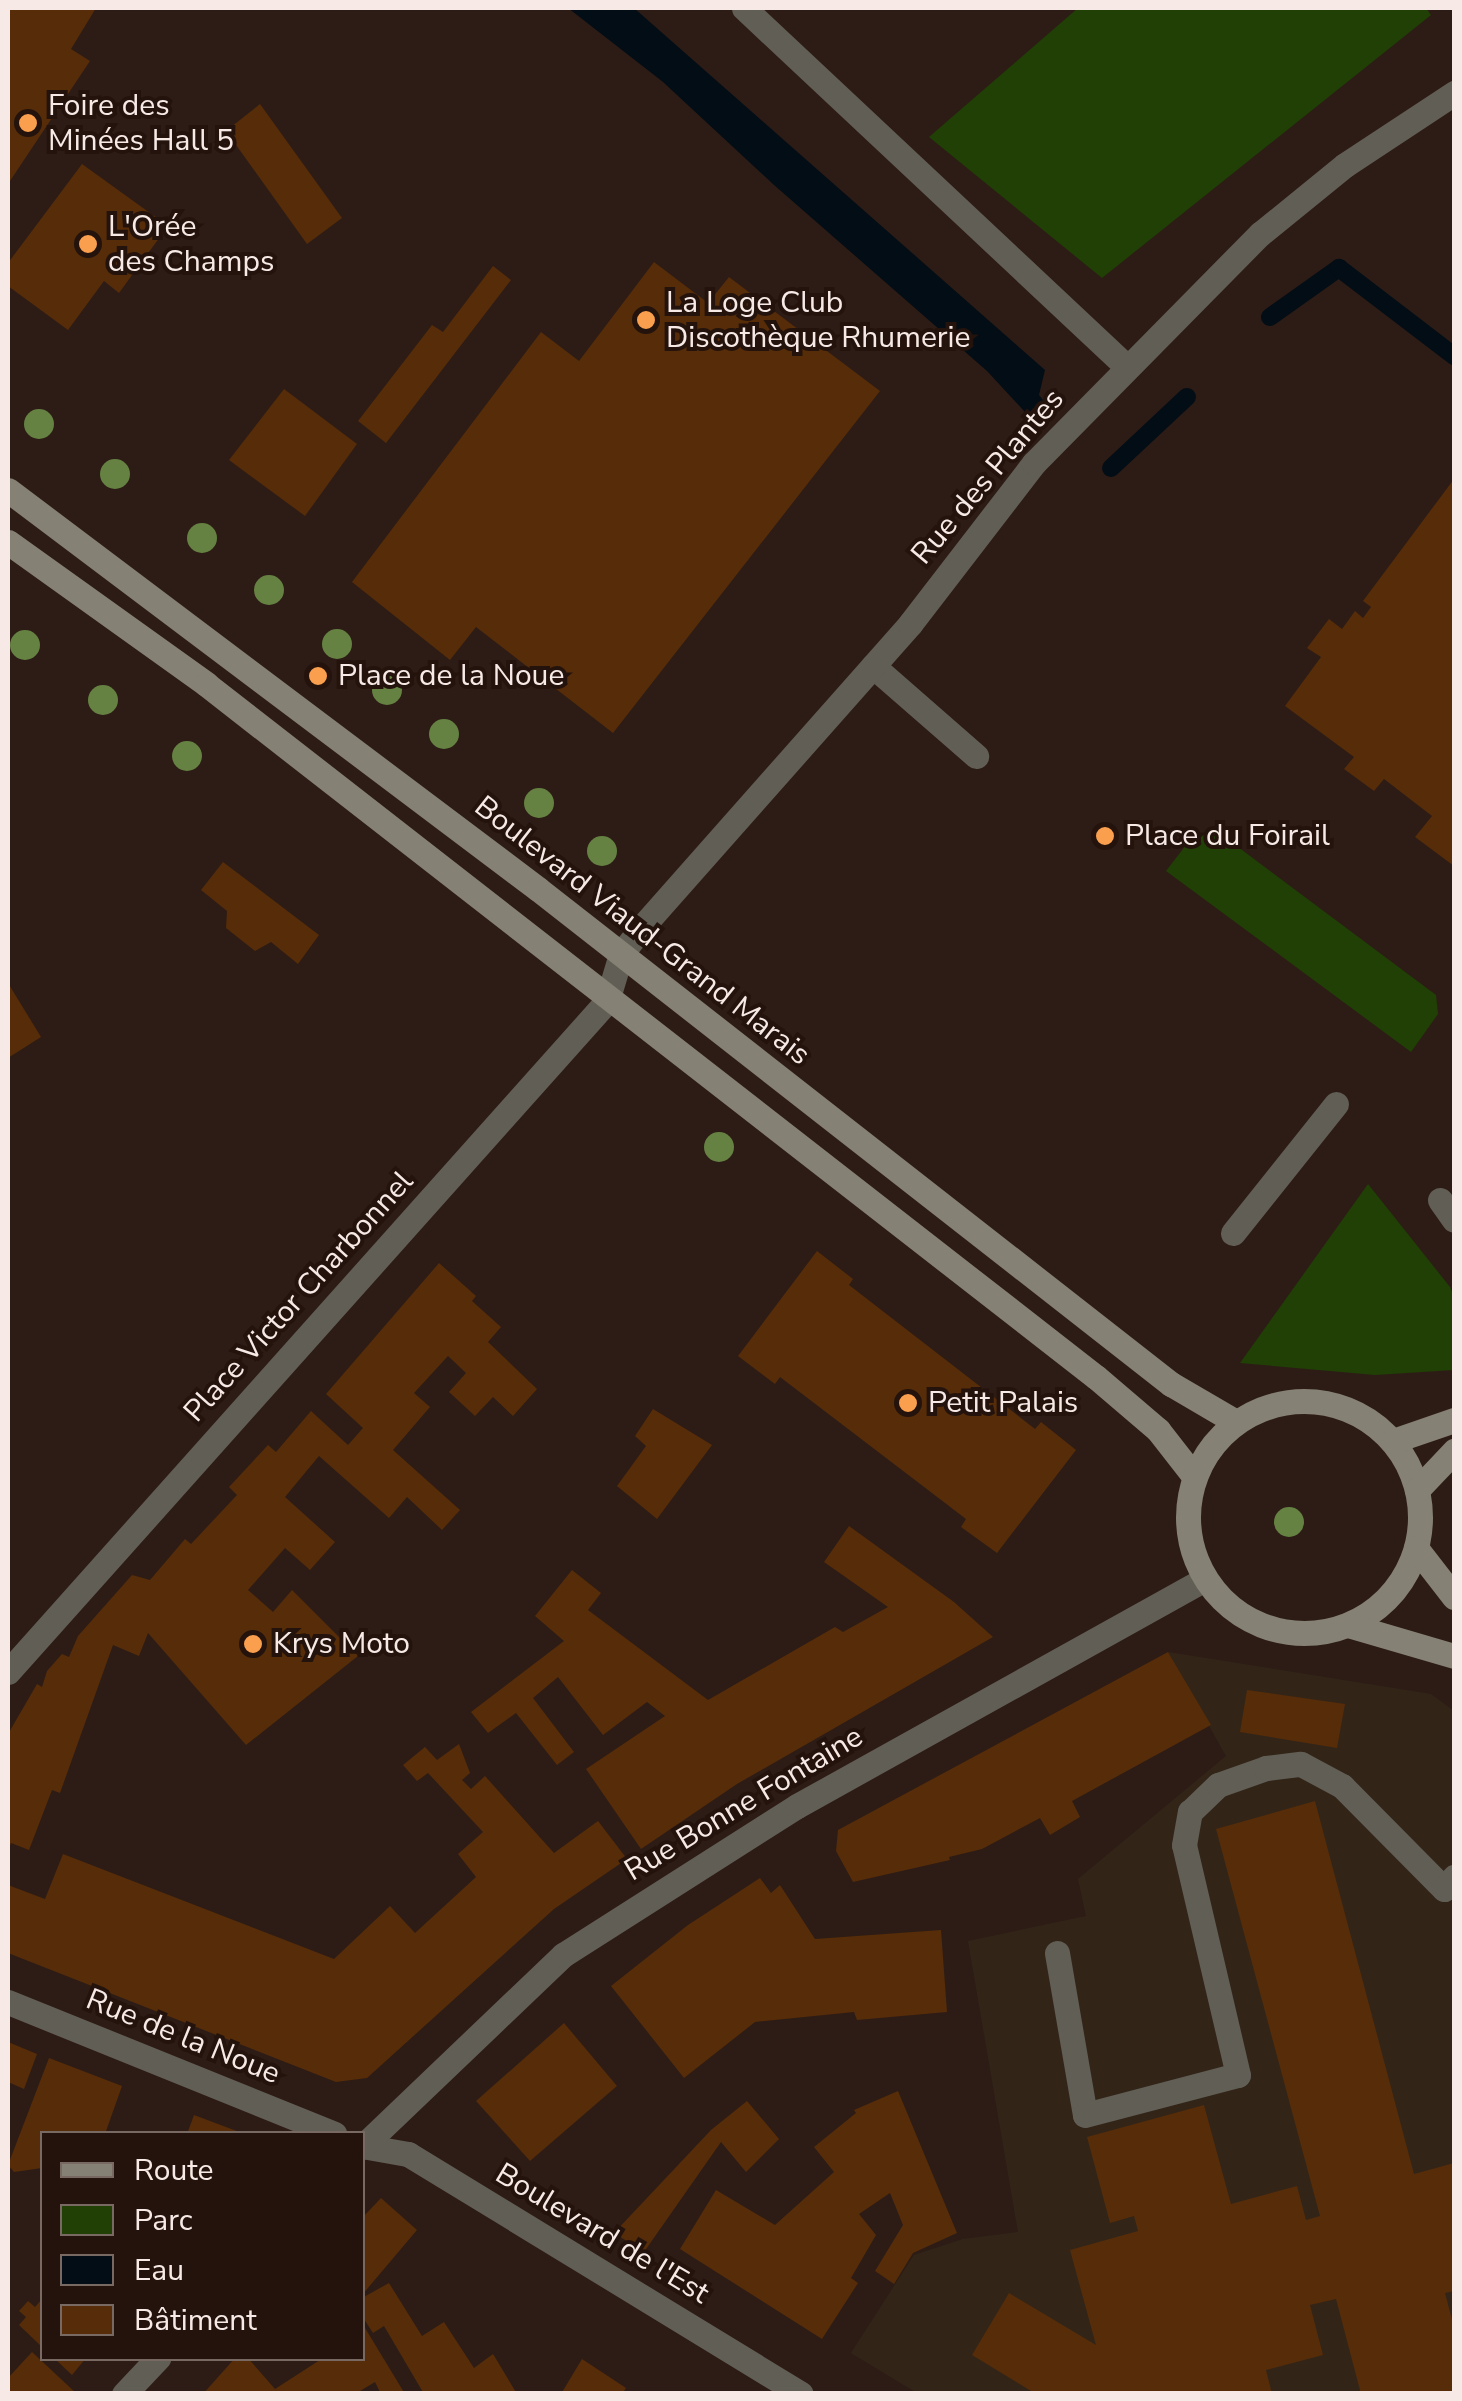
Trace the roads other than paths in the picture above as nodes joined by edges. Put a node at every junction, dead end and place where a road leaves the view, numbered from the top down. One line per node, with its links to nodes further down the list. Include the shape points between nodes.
1 (744, 8): 3 (street)
2 (1454, 93): 3 (street, Rue des Plantes, via 1345,165 1260,234)
3 (1127, 367): 6 (street, Rue des Plantes, via 1034,463)
4 (8, 490): 8 (main road, Boulevard Viaud-Grand Marais)
5 (8, 542): 9 (main road, via 206,684)
6 (873, 666): 7 (street); 8 (street, Rue des Plantes)
7 (976, 756)
8 (621, 954): 9 (street, Place Victor Charbonnel); 13 (main road, Boulevard Viaud-Grand Marais, via 1171,1384)
9 (607, 1001): 16 (main road, via 1096,1376 1158,1430); 23 (street, Place Victor Charbonnel)
10 (1336, 1104): 11 (street)
11 (1233, 1233)
12 (1454, 1420): 14 (main road)
13 (1236, 1422): 14 (main road, via 1267,1406 1334,1404 1366,1418); 16 (main road)
14 (1393, 1441): 17 (main road)
15 (1454, 1451): 17 (main road)
16 (1194, 1476): 19 (main road, via 1187,1511 1191,1546)
17 (1417, 1490): 18 (main road)
18 (1416, 1548): 20 (main road); 21 (main road, via 1402,1580)
19 (1205, 1579): 21 (main road, via 1226,1604 1268,1626 1317,1633); 28 (street, Rue Bonne Fontaine, via 797,1806 563,1955)
20 (1454, 1598)
21 (1348, 1624): 22 (main road)
22 (1454, 1656)
23 (8, 1672)
24 (1454, 1876): 25 (street, via 1444,1889 1342,1786 1301,1764 1218,1785 1190,1812 1184,1845 1238,2075 1085,2115)
25 (1057, 1953)
26 (8, 2002): 27 (street, Rue de la Noue)
27 (327, 2131)
28 (365, 2145)
29 (365, 2147): 32 (street, Boulevard de l'Est, via 408,2154)
30 (155, 2361): 31 (street)
31 (124, 2394)
32 (801, 2394)

